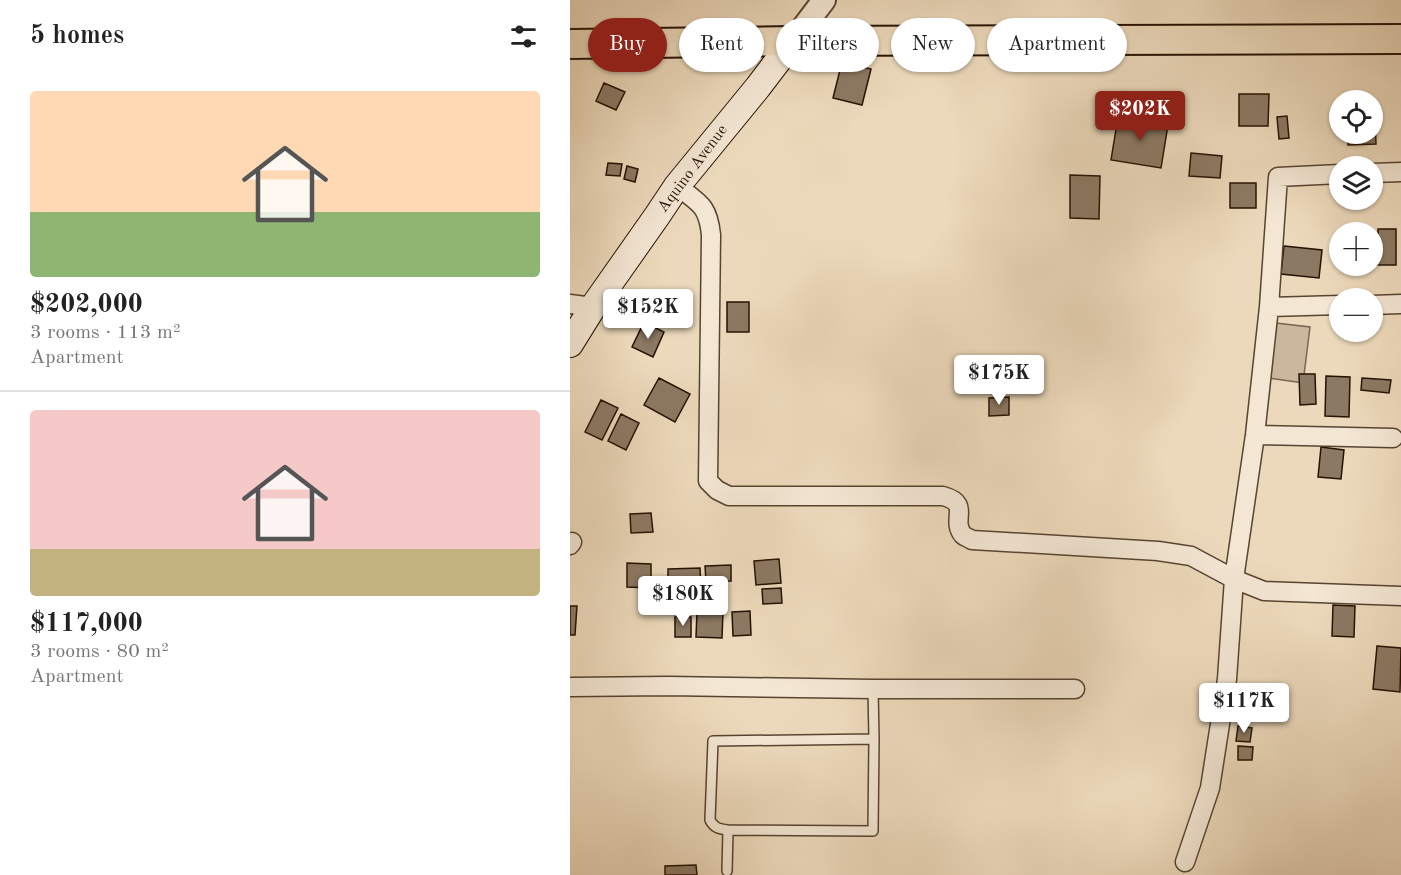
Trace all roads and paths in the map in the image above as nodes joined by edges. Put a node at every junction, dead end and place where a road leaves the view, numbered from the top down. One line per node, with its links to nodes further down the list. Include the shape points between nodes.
1 (824, 0): 2 (street, Aquino Avenue)
2 (810, 18)
3 (1401, 39): 5 (main road)
4 (776, 41): 6 (main road)
5 (879, 41)
6 (570, 44)
7 (776, 63): 11 (main road, Aquino Avenue)
8 (1401, 172): 9 (street)
9 (1383, 173)
10 (1329, 175): 16 (street, via 1278,177)
11 (677, 186): 13 (main road, Aquino Avenue); 20 (street, via 703,206 709,219 708,482 717,490 729,496 943,496 959,506 959,526 963,535 972,540 1158,551 1191,556)
12 (1401, 304): 15 (street)
13 (581, 305): 17 (main road, Aquino Avenue)
14 (1329, 305): 16 (street)
15 (1383, 305)
16 (1269, 307): 18 (street)
17 (570, 344)
18 (1255, 435): 19 (street); 20 (street)
19 (1392, 438)
20 (1234, 579): 21 (street, via 1264,591); 27 (street, via 1227,679 1210,788)
21 (1401, 596)
22 (570, 687): 23 (street)
23 (873, 688): 24 (street); 25 (lane)
24 (1075, 689)
25 (874, 739): 26 (lane, via 873,831); 26 (lane, via 714,741 710,820 717,829)
26 (728, 830): 28 (lane)
27 (1185, 862)
28 (727, 871)

